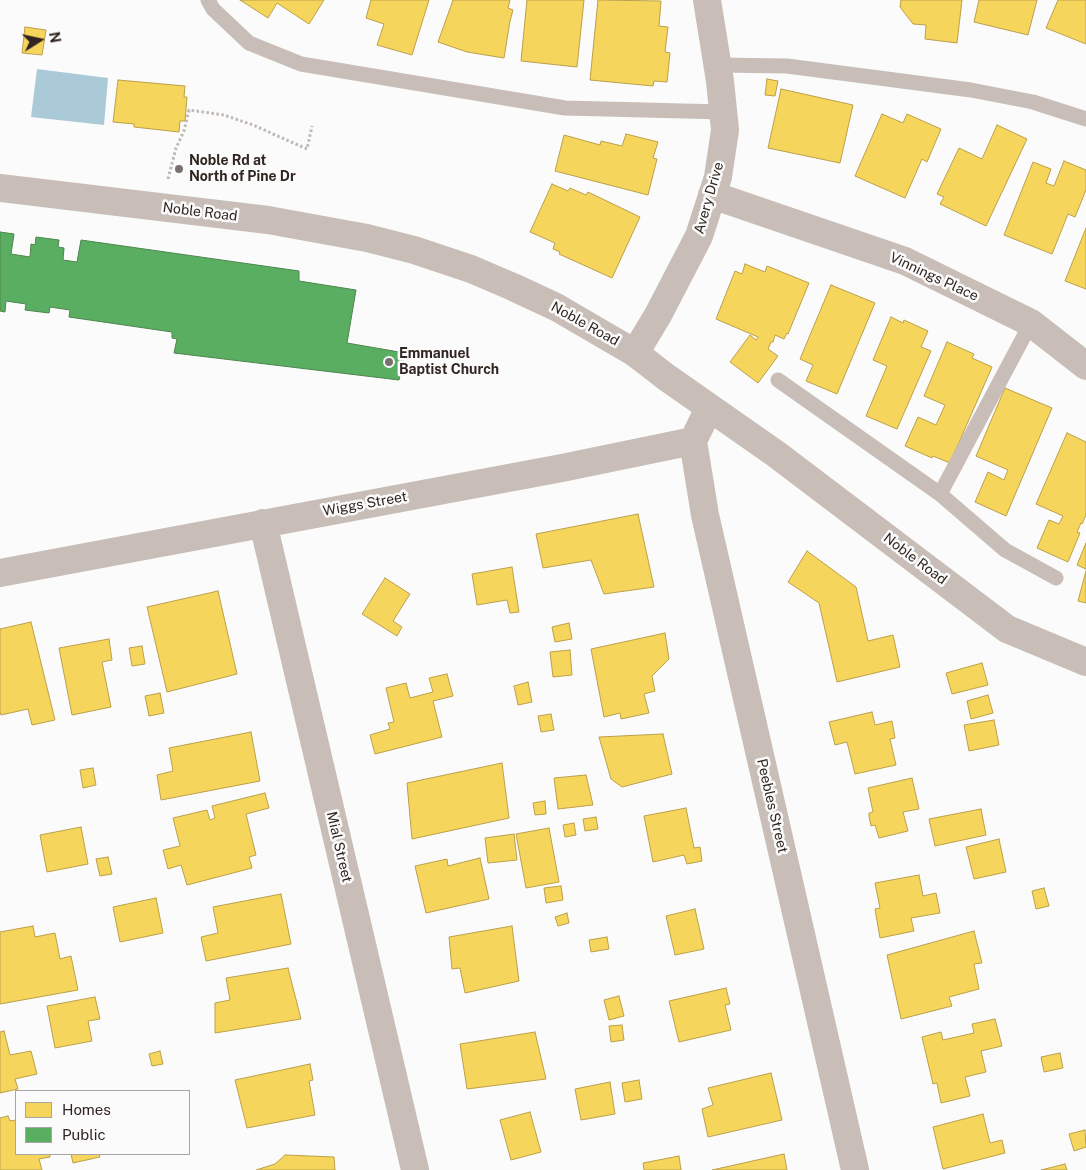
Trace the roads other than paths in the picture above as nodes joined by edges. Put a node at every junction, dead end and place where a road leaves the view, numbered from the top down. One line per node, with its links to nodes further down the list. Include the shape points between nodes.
1 (208, 0): 4 (lane, via 213,9 249,43 301,64 564,108)
2 (707, 0): 3 (street, Avery Drive)
3 (718, 65): 4 (street, Avery Drive); 5 (lane, via 787,66 971,90 1033,102)
4 (723, 112): 7 (street, Avery Drive, via 725,130)
5 (1086, 119)
6 (0, 188): 9 (street, Noble Road, via 268,220 414,250 472,269 513,287 556,307)
7 (712, 195): 8 (street, Vinnings Place, via 905,261); 9 (street, Avery Drive, via 699,236)
8 (1032, 324): 10 (street, Vinnings Place); 14 (lane)
9 (636, 353): 12 (street, Noble Road)
10 (1086, 366)
11 (778, 380): 14 (lane)
12 (709, 408): 13 (street); 18 (street, Noble Road, via 776,454 1007,629)
13 (693, 441): 15 (street, Wiggs Street); 20 (street, Peebles Street, via 708,525)
14 (940, 494): 17 (lane, via 1005,550)
15 (263, 523): 16 (street, Wiggs Street); 19 (street, Mial Street)
16 (0, 573)
17 (1056, 578)
18 (1086, 662)
19 (415, 1170)
20 (855, 1170)

